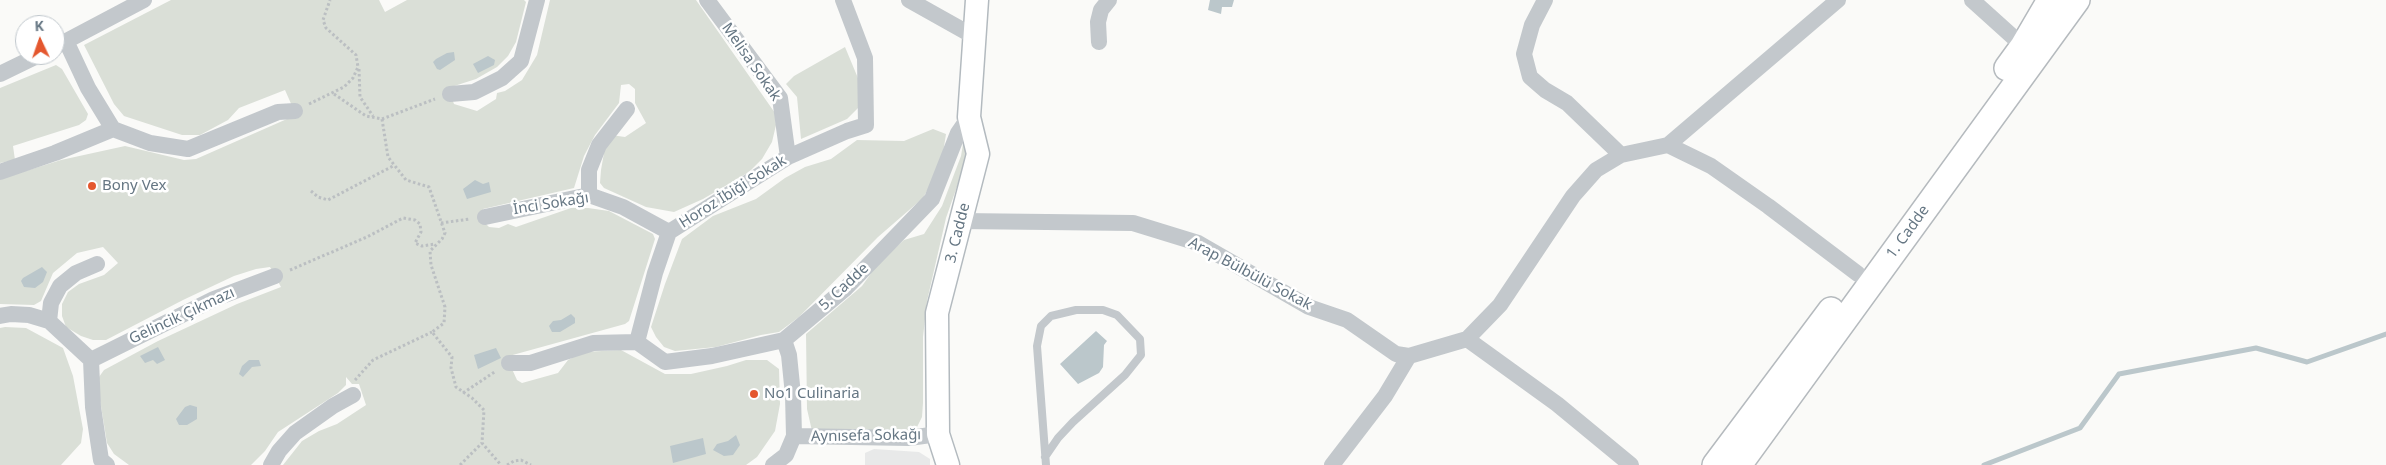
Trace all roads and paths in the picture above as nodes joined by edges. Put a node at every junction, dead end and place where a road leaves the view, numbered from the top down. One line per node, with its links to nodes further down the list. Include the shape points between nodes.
1 (144, 0): 15 (street)
2 (330, 0): 20 (path, via 323,20 326,28 356,55)
3 (537, 0): 23 (street, via 521,60 502,78 474,92)
4 (707, 0): 32 (street, Melisa Sokak, via 780,98)
5 (843, 0): 32 (street, Horoz İbiği Sokak, via 864,58 866,125)
6 (909, 0): 14 (street)
7 (1108, 0): 16 (street, via 1100,10)
8 (1545, 0): 31 (street, via 1532,25 1524,54 1530,77 1567,103)
9 (1838, 0): 30 (street)
10 (1972, 0): 17 (street)
11 (2050, 0): 17 (main road, 1. Cadde)
12 (2077, 0): 71 (main road, 1. Cadde)
13 (975, 3): 14 (main road, 3. Cadde)
14 (975, 37): 27 (main road, 3. Cadde)
15 (65, 42)
16 (1099, 42)
17 (2023, 46): 43 (main road, 1. Cadde)
18 (65, 51): 29 (street)
19 (18, 65): 21 (street)
20 (358, 67): 22 (path, via 353,78); 26 (path, via 360,97)
21 (0, 74)
22 (334, 94): 25 (path); 26 (path, via 366,116)
23 (450, 94): 28 (path)
24 (627, 109): 36 (street, via 600,145 589,170)
25 (295, 111): 29 (street, via 278,112 188,149 150,142)
26 (373, 117): 28 (path)
27 (969, 117): 38 (main road, 3. Cadde, via 978,154); 49 (street, 5. Cadde, via 958,133 932,199 846,288)
28 (382, 119): 33 (path, via 388,157)
29 (113, 129): 34 (street)
30 (1668, 145): 31 (street); 43 (street, via 1711,166)
31 (1621, 155): 48 (street, via 1596,170 1573,196 1500,305)
32 (788, 157): 40 (street, Horoz İbiği Sokak)
33 (393, 166): 35 (path, via 328,200); 39 (path, via 406,180 429,187)
34 (0, 172)
35 (312, 191)
36 (589, 195): 37 (street, İnci Sokağı); 40 (street, İnci Sokağı, via 623,207)
37 (484, 217): 39 (path)
38 (960, 221): 51 (street, Arap Bülbülü Sokak, via 1133,223 1198,243 1309,307 1347,320 1396,354); 56 (main road, 3. Cadde, via 937,313)
39 (441, 223): 41 (path, via 445,233)
40 (669, 232): 50 (street, Horoz İbiği Sokak)
41 (436, 244): 44 (path, via 422,246 416,243 420,224 403,218 368,237); 47 (path, via 430,251 430,265 445,307 444,323)
42 (97, 264): 46 (street, via 76,273 60,286 51,303)
43 (1858, 274): 70 (main road, 1. Cadde)
44 (275, 276): 52 (street, Gelincik Çıkmazı, via 214,299)
45 (0, 316): 46 (street, via 29,315)
46 (49, 321): 52 (street)
47 (432, 332): 54 (path, via 452,357 452,378); 55 (path, via 373,360 352,384)
48 (1468, 339): 51 (street); 69 (street, via 1557,404)
49 (784, 340): 50 (street, via 712,356 665,362); 57 (street, via 789,355)
50 (637, 342): 53 (street, via 593,343 530,363)
51 (1409, 356): 68 (street, via 1386,396)
52 (91, 360): 60 (street, via 93,407)
53 (509, 363): 54 (path)
54 (463, 392): 58 (path, via 484,410)
55 (353, 395): 61 (street, via 295,433 278,451)
56 (938, 434): 57 (street, Aynısefa Sokağı, via 909,438); 67 (main road, 3. Cadde)
57 (794, 436): 66 (street, via 786,455)
58 (482, 443): 62 (path); 63 (path)
59 (1046, 461): 59 (lane, via 1058,438 1072,422 1125,375 1141,355 1140,340 1117,315 1103,310 1076,310 1051,316 1041,326 1037,346)
60 (101, 463)
61 (271, 465)
62 (460, 465)
63 (501, 465)
64 (507, 465): 65 (path, via 521,460)
65 (531, 465)
66 (773, 465)
67 (948, 465)
68 (1332, 465)
69 (1631, 465)
70 (1715, 465)
71 (1739, 465)

